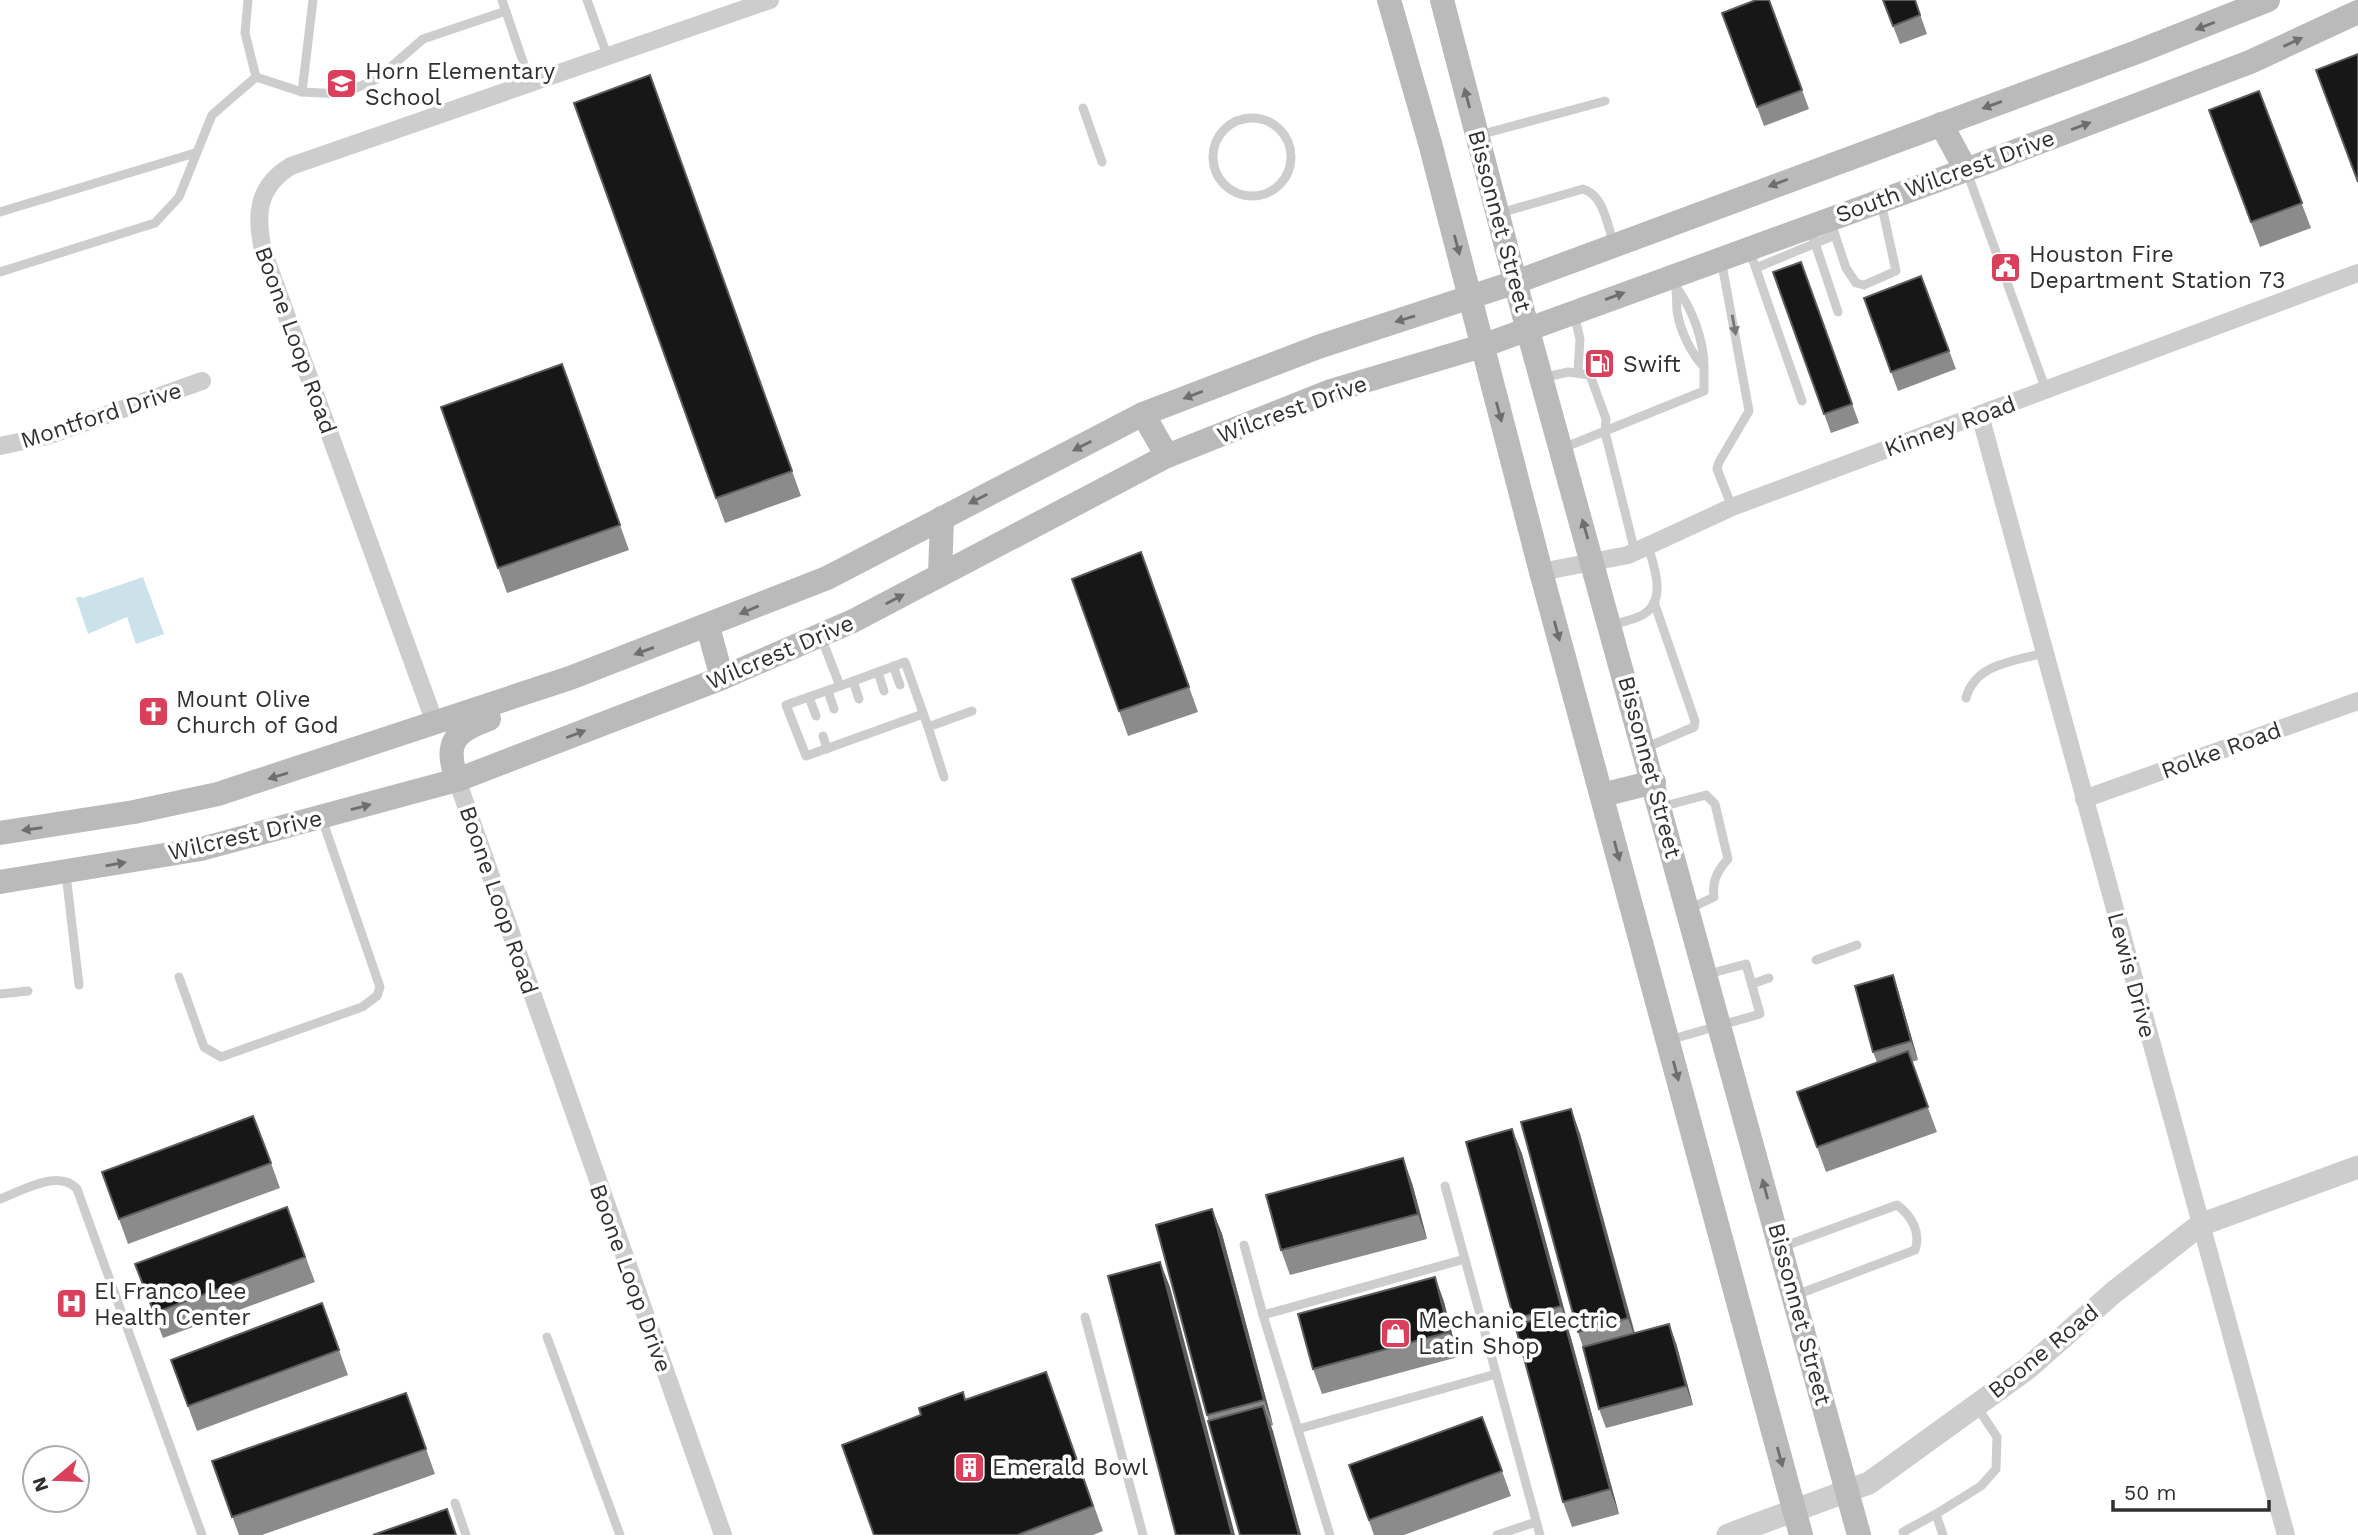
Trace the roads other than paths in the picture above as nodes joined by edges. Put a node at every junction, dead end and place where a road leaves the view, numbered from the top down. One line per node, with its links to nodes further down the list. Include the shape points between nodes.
1 (248, 0): 12 (lane, via 245,33)
2 (313, 0): 14 (lane)
3 (502, 0): 9 (lane)
4 (587, 0): 11 (lane)
5 (770, 0): 11 (street, Boone Loop Road)
6 (1389, 0): 34 (main road, Bissonnet Street, one-way to 34)
7 (1442, 0): 19 (main road, Bissonnet Street, one-way to 7)
8 (2268, 0): 18 (main road, one-way to 18)
9 (506, 11): 13 (lane); 14 (lane, via 423,39 377,79 342,94)
10 (2358, 12): 22 (main road, South Wilcrest Drive, one-way to 10, via 2250,62)
11 (607, 55): 13 (street, Boone Loop Road)
12 (256, 77): 14 (lane); 20 (lane, via 212,115)
13 (530, 82): 82 (street, Boone Loop Road, via 291,166 267,186 258,209 264,254)
14 (302, 92)
15 (1605, 102): 19 (lane)
16 (1083, 108): 21 (lane)
17 (1269, 121): 17 (lane, via 1287,139 1291,166 1277,188 1265,194 1240,194 1220,180 1212,155 1215,143 1231,123 1256,117)
18 (1941, 124): 22 (main road); 27 (main road, one-way to 27)
19 (1477, 136): 25 (main road, Bissonnet Street)
20 (195, 153): 24 (lane); 30 (lane, via 179,197 155,223)
21 (1102, 162)
22 (1966, 170): 23 (main road, South Wilcrest Drive); 42 (lane)
23 (1880, 201): 26 (main road, South Wilcrest Drive); 26 (lane, via 1895,265 1891,275 1864,285 1856,283)
24 (0, 212)
25 (1498, 213): 27 (lane, via 1583,188 1598,198); 33 (main road, Bissonnet Street)
26 (1822, 231): 29 (main road, South Wilcrest Drive); 36 (lane)
27 (1615, 245): 33 (main road)
28 (1721, 258): 29 (main road, South Wilcrest Drive); 32 (main road, South Wilcrest Drive); 50 (lane, one-way to 50, via 1749,411 1717,469)
29 (1752, 258): 43 (lane)
30 (0, 272)
31 (2358, 273): 42 (street, Kinney Road)
32 (1675, 281): 35 (main road, South Wilcrest Drive, one-way to 32); 46 (lane, via 1678,314 1693,356 1704,367 1704,391)
33 (1516, 282): 34 (main road, Wilcrest Drive); 37 (main road, Bissonnet Street)
34 (1471, 299): 38 (main road, Bissonnet Street); 44 (main road, Wilcrest Drive, one-way to 44, via 1318,347)
35 (1573, 311): 37 (main road, South Wilcrest Drive); 39 (lane, via 1580,339)
36 (1838, 312)
37 (1527, 327): 38 (main road, Wilcrest Drive); 40 (main road, Bissonnet Street)
38 (1482, 345): 49 (main road, Wilcrest Drive, via 1331,391); 54 (main road, Bissonnet Street, one-way to 54)
39 (1578, 371): 40 (lane); 46 (lane, via 1590,375 1606,419)
40 (1542, 378): 48 (main road, Bissonnet Street)
41 (202, 381): 47 (street, Montford Drive, via 47,436)
42 (2046, 390): 45 (street, Kinney Road)
43 (1802, 401)
44 (1143, 414): 49 (main road); 51 (main road, Wilcrest Drive, one-way to 51)
45 (1980, 415): 50 (street, Kinney Road); 60 (street, Lewis Drive)
46 (1605, 432): 48 (lane); 52 (lane)
47 (0, 446)
48 (1562, 449): 53 (main road, Bissonnet Street, one-way to 48)
49 (1167, 456): 55 (main road, Wilcrest Drive)
50 (1732, 507): 52 (street, Kinney Road)
51 (942, 519): 55 (main road); 58 (main road, Wilcrest Drive, one-way to 58, via 827,578)
52 (1641, 549): 53 (street, Kinney Road); 56 (lane, via 1658,578)
53 (1595, 564): 54 (street, Kinney Road); 57 (main road, Bissonnet Street)
54 (1541, 572): 94 (main road, Bissonnet Street, one-way to 94)
55 (940, 575): 59 (main road, Wilcrest Drive, one-way to 55)
56 (1654, 601): 57 (lane, via 1645,614); 89 (lane, via 1695,722 1694,727)
57 (1611, 625): 89 (main road, Bissonnet Street)
58 (708, 627): 63 (main road, Wilcrest Drive, one-way to 63); 64 (main road)
59 (821, 635): 64 (main road, Wilcrest Drive); 67 (lane)
60 (2044, 653): 71 (lane, via 1976,676); 95 (street, Lewis Drive)
61 (893, 666): 62 (lane); 66 (lane); 78 (lane, via 905,662)
62 (878, 672): 65 (lane); 69 (lane)
63 (570, 678): 82 (main road, Wilcrest Drive); 92 (main road, via 557,691 465,728 451,750)
64 (722, 678): 92 (main road, Wilcrest Drive, one-way to 64)
65 (853, 681): 67 (lane); 72 (lane)
66 (900, 685)
67 (840, 686): 68 (lane)
68 (828, 691): 70 (lane); 75 (lane)
69 (884, 691)
70 (809, 697): 79 (lane); 90 (lane, via 786,705 806,757)
71 (1966, 698)
72 (859, 699)
73 (2358, 701): 95 (street, Rolke Road)
74 (908, 706): 80 (lane)
75 (834, 709)
76 (972, 711): 84 (lane)
77 (891, 712): 83 (lane)
78 (923, 713): 80 (lane); 84 (lane)
79 (816, 716)
80 (912, 718): 83 (lane)
81 (867, 721): 86 (lane)
82 (435, 723): 98 (main road, Wilcrest Drive, one-way to 98, via 218,794)
83 (895, 724): 86 (lane)
84 (928, 727): 91 (lane)
85 (842, 730): 88 (lane)
86 (871, 733): 88 (lane)
87 (823, 736): 90 (lane)
88 (846, 742): 90 (lane)
89 (1645, 748): 93 (main road, Bissonnet Street)
90 (827, 749)
91 (944, 777)
92 (457, 780): 97 (main road, Wilcrest Drive, one-way to 92); 111 (street, Boone Loop Road)
93 (1654, 782): 94 (main road); 96 (main road, Bissonnet Street)
94 (1602, 795): 113 (main road, Bissonnet Street, one-way to 113)
95 (2084, 799): 117 (street, Lewis Drive)
96 (1661, 807): 101 (main road, Bissonnet Street); 101 (lane, via 1706,795 1715,804 1728,859 1712,886 1714,897)
97 (322, 818): 99 (main road, Wilcrest Drive, one-way to 97, via 201,849); 105 (lane, via 380,987 377,996 362,1007 221,1057 204,1047)
98 (0, 832)
99 (65, 872): 100 (main road, Wilcrest Drive); 108 (lane)
100 (0, 882)
101 (1689, 909): 104 (main road, Bissonnet Street)
102 (1857, 945): 103 (lane)
103 (1816, 960)
104 (1707, 974): 107 (lane, via 1746,964); 112 (main road, Bissonnet Street)
105 (179, 977)
106 (1769, 978): 107 (lane)
107 (1752, 984): 112 (lane, via 1760,1014)
108 (79, 985)
109 (28, 991): 110 (lane)
110 (0, 994)
111 (540, 1020): 136 (street, Boone Loop Drive)
112 (1720, 1026): 113 (lane); 119 (main road, Bissonnet Street, one-way to 112)
113 (1668, 1040): 132 (main road, Bissonnet Street, one-way to 132)
114 (2358, 1167): 117 (street, Boone Road)
115 (1446, 1186): 120 (lane)
116 (0, 1199): 133 (lane, via 55,1179 77,1189)
117 (2200, 1225): 126 (street, Boone Road, via 2028,1368); 145 (street, Lewis Drive)
118 (1244, 1245): 122 (lane)
119 (1782, 1247): 121 (main road, Bissonnet Street); 121 (lane, via 1897,1205 1910,1214 1919,1240 1915,1250)
120 (1465, 1259): 122 (lane); 125 (lane)
121 (1794, 1295): 128 (main road, Bissonnet Street)
122 (1263, 1315): 127 (lane)
123 (1085, 1317): 137 (lane)
124 (547, 1337): 135 (lane)
125 (1496, 1374): 127 (lane); 131 (lane)
126 (1976, 1405): 128 (street, Boone Road, via 1869,1483); 130 (lane, via 1997,1437 1996,1469 1981,1486)
127 (1298, 1429): 138 (lane)
128 (1848, 1491): 132 (street, Boone Road); 142 (main road, Bissonnet Street)
129 (454, 1503): 134 (lane)
130 (1936, 1514): 143 (lane); 144 (lane)
131 (1536, 1522): 139 (lane); 140 (lane)
132 (1798, 1523): 141 (street, Boone Road)
133 (202, 1535)
134 (466, 1535)
135 (620, 1535)
136 (723, 1535)
137 (1143, 1535)
138 (1330, 1535)
139 (1497, 1535)
140 (1540, 1535)
141 (1728, 1535)
142 (1859, 1535)
143 (1904, 1535)
144 (1943, 1535)
145 (2286, 1535)

